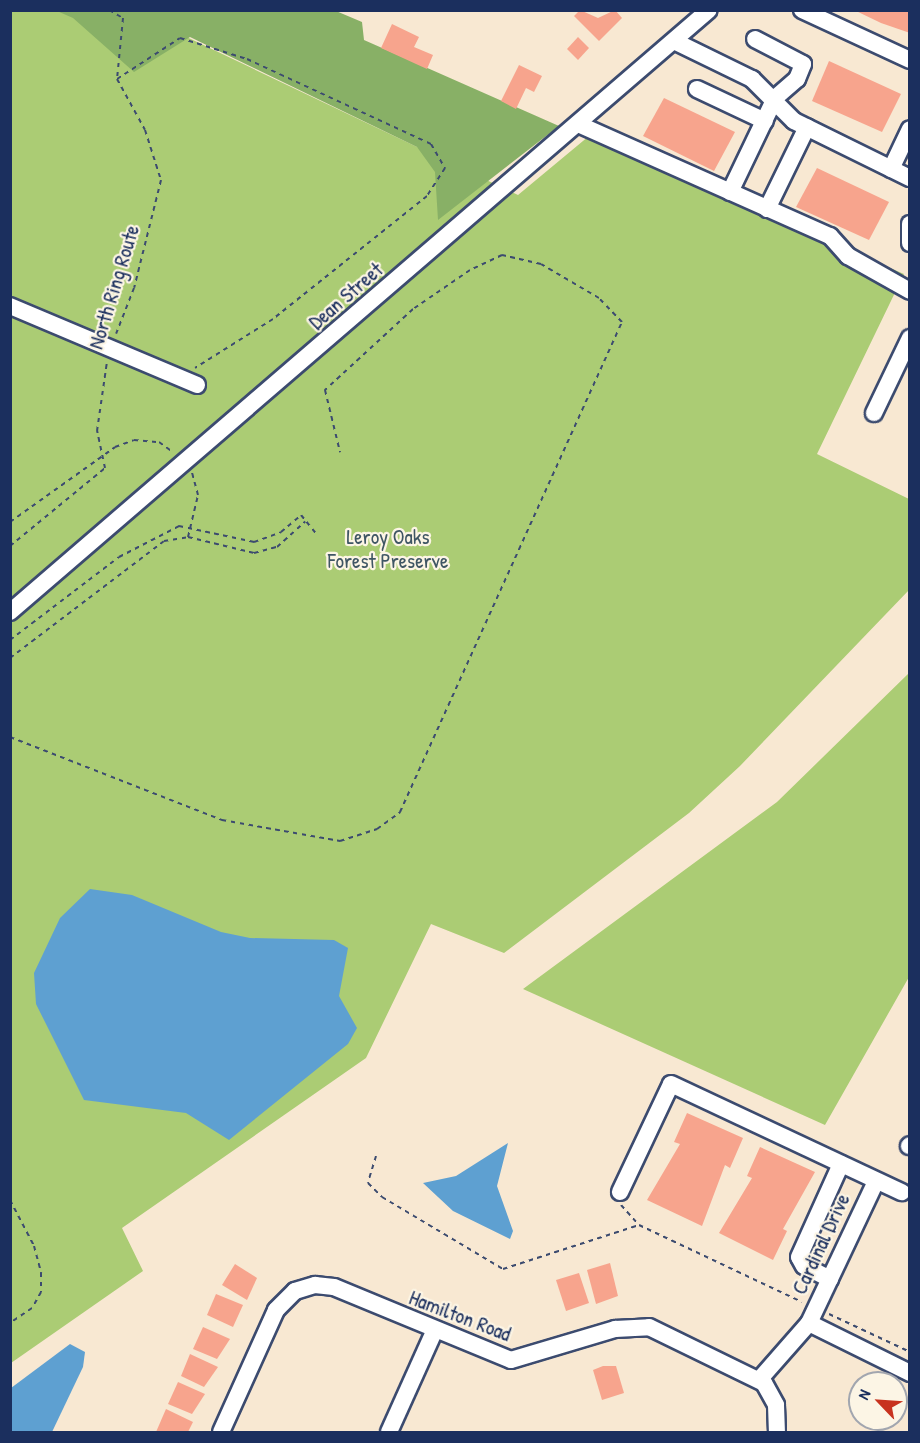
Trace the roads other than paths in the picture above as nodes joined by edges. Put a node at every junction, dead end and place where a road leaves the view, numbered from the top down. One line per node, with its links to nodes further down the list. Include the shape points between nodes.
1 (709, 10): 4 (street, Dean Street)
2 (802, 10): 5 (street)
3 (754, 39): 7 (street, via 803,64 797,79)
4 (674, 41): 7 (street, via 752,79); 9 (street, Dean Street)
5 (909, 60)
6 (697, 88): 8 (street)
7 (775, 98): 8 (street); 10 (street)
8 (765, 121): 14 (street)
9 (578, 124): 14 (street); 23 (street, Dean Street)
10 (807, 127): 12 (street); 15 (street)
11 (909, 129): 12 (street)
12 (891, 169): 13 (street)
13 (909, 178)
14 (730, 192): 15 (street)
15 (767, 209): 18 (street, via 830,236 848,256)
16 (909, 224): 17 (street)
17 (909, 243)
18 (909, 291)
19 (10, 306): 21 (street)
20 (909, 338): 22 (street)
21 (197, 385)
22 (874, 413)
23 (10, 612)
24 (841, 1164): 25 (street); 26 (street, via 671,1084); 28 (street, via 799,1257 804,1266)
25 (876, 1181): 27 (street); 28 (street, Cardinal Drive)
26 (620, 1192)
27 (902, 1192)
28 (830, 1279): 29 (street, Cardinal Drive)
29 (809, 1323): 31 (street, Cardinal Drive); 32 (street)
30 (434, 1332): 32 (street, Hamilton Road, via 511,1360 615,1329 649,1327); 33 (street, Hamilton Road, via 334,1287 295,1291 276,1310); 34 (street)
31 (909, 1373)
32 (759, 1380): 35 (street, via 776,1405)
33 (221, 1432)
34 (389, 1432)
35 (777, 1432)

